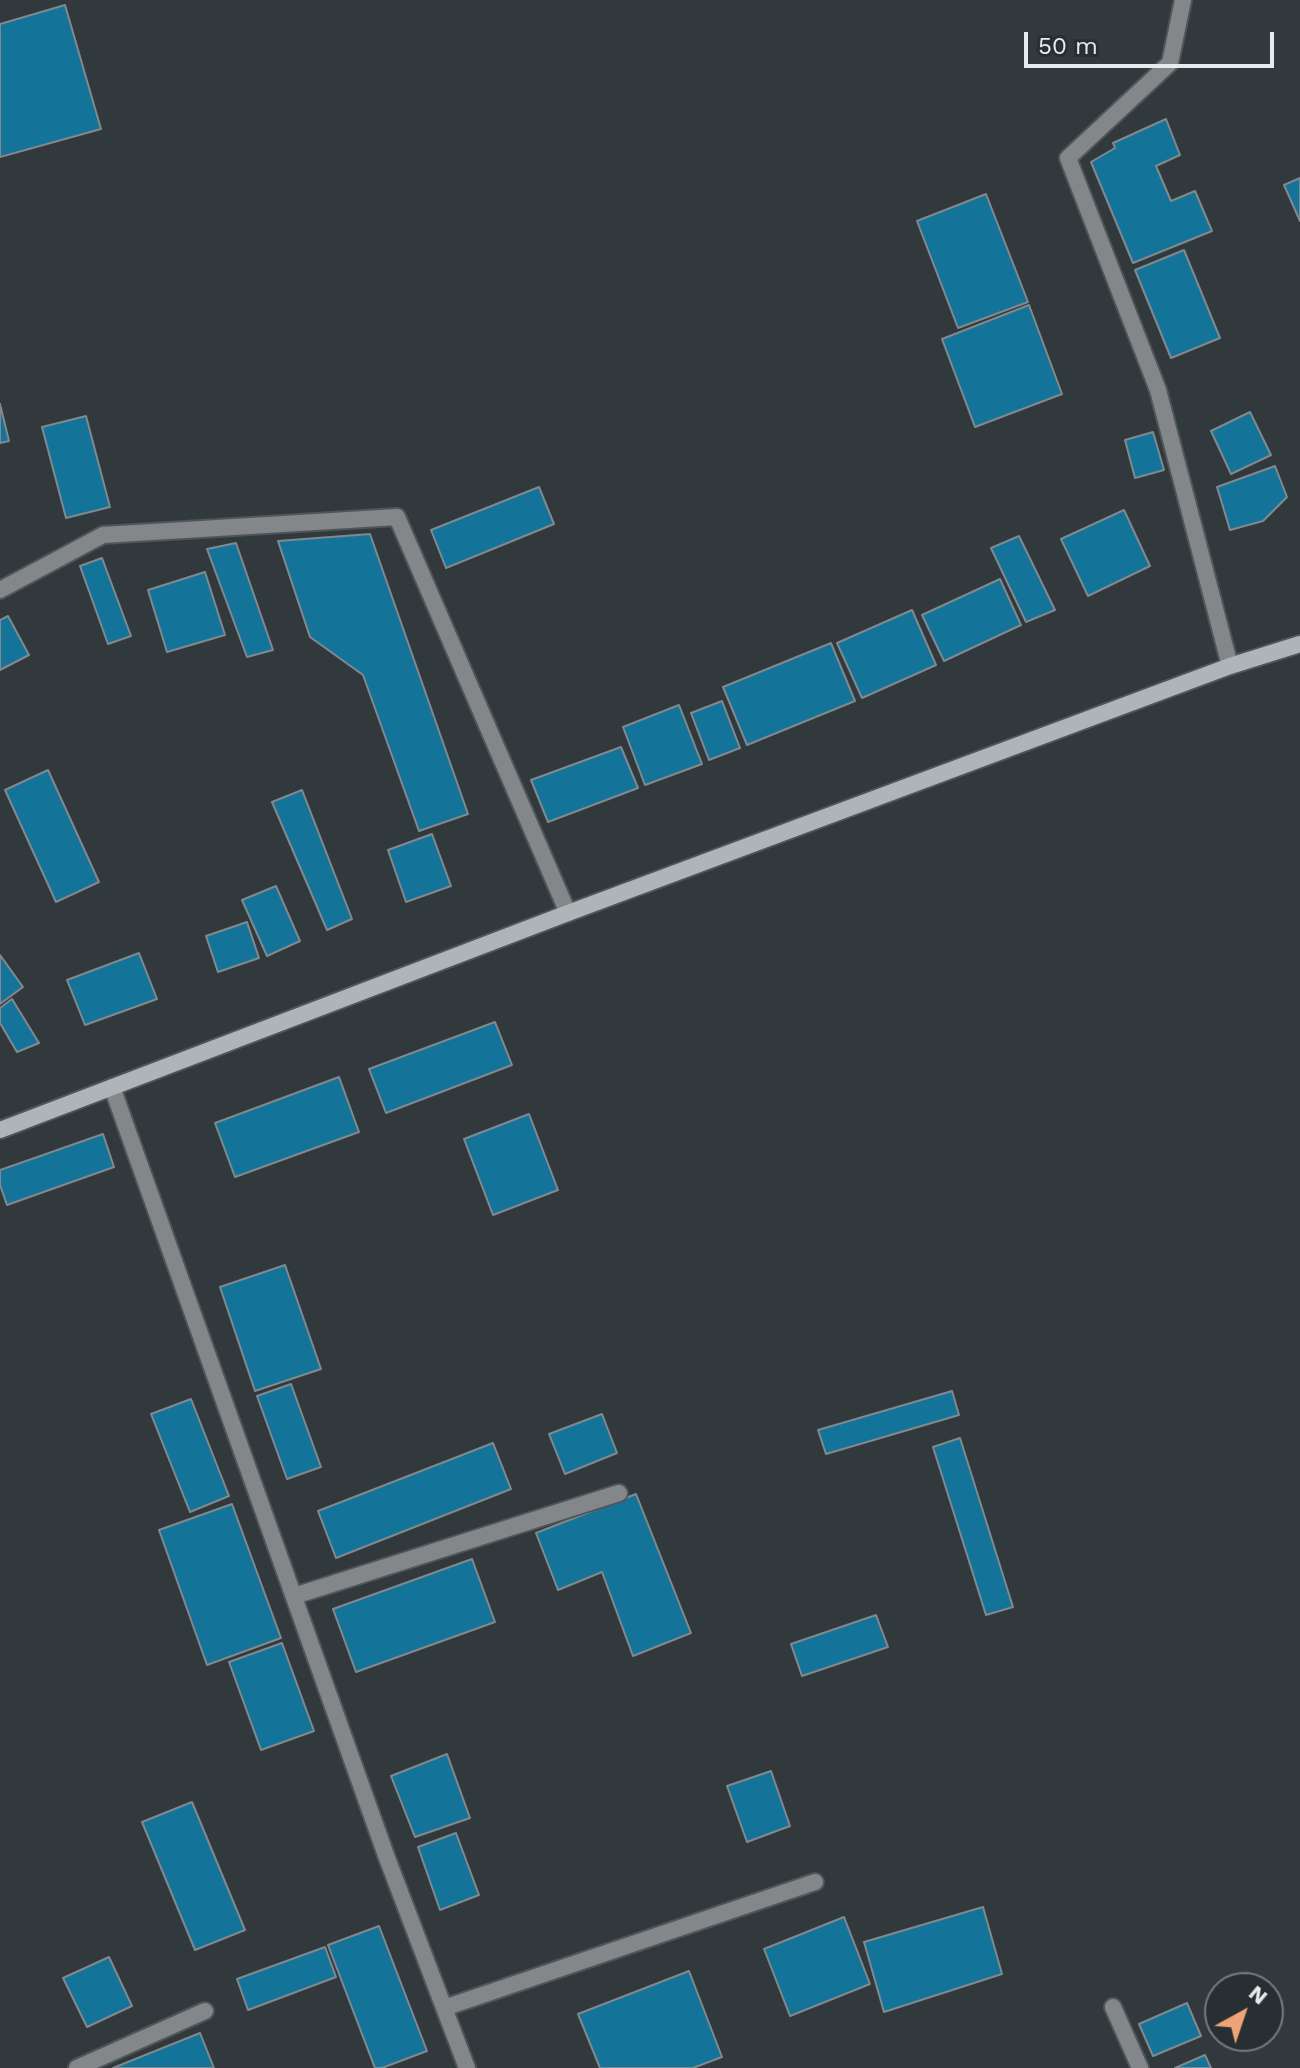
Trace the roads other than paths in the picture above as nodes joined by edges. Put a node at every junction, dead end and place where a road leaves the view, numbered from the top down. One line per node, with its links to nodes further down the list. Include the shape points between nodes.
1 (1183, 0): 4 (street, via 1170,63 1068,158 1158,390)
2 (0, 590): 5 (street, via 103,535 397,517)
3 (1300, 644): 4 (street)
4 (1230, 666): 5 (street)
5 (568, 913): 6 (street)
6 (112, 1087): 7 (street); 9 (street)
7 (0, 1130)
8 (619, 1493): 9 (street)
9 (294, 1596): 12 (street)
10 (815, 1882): 12 (street)
11 (1113, 2007): 16 (street)
12 (444, 2008): 15 (street)
13 (205, 2011): 14 (street)
14 (77, 2068)
15 (467, 2068)
16 (1140, 2068)

